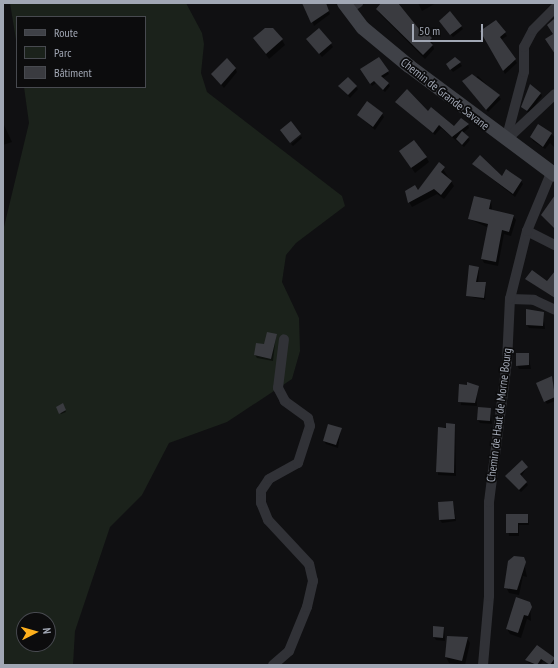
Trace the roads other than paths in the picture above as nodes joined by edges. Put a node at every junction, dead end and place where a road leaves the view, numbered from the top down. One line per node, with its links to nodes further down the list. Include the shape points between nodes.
1 (350, 5): 4 (street, Chemin de Grande Savane, via 364,28)
2 (555, 8): 4 (street, via 537,24 524,47 524,72 513,102)
3 (555, 94): 4 (street)
4 (506, 140): 5 (street, Chemin de Grande Savane)
5 (553, 174): 6 (street, Chemin de Haut de Morne Bourg)
6 (527, 230): 7 (street); 8 (street, Chemin de Haut de Morne Bourg)
7 (555, 245)
8 (510, 299): 9 (street, via 534,300); 12 (street, Chemin de Haut de Morne Bourg, via 507,362 489,502 489,596)
9 (555, 310)
10 (284, 339): 11 (street, via 278,388 285,401 308,418 310,426 298,463 269,479 261,491 261,503 268,520 309,564 313,581 307,607 289,651)
11 (273, 665)
12 (483, 665)

